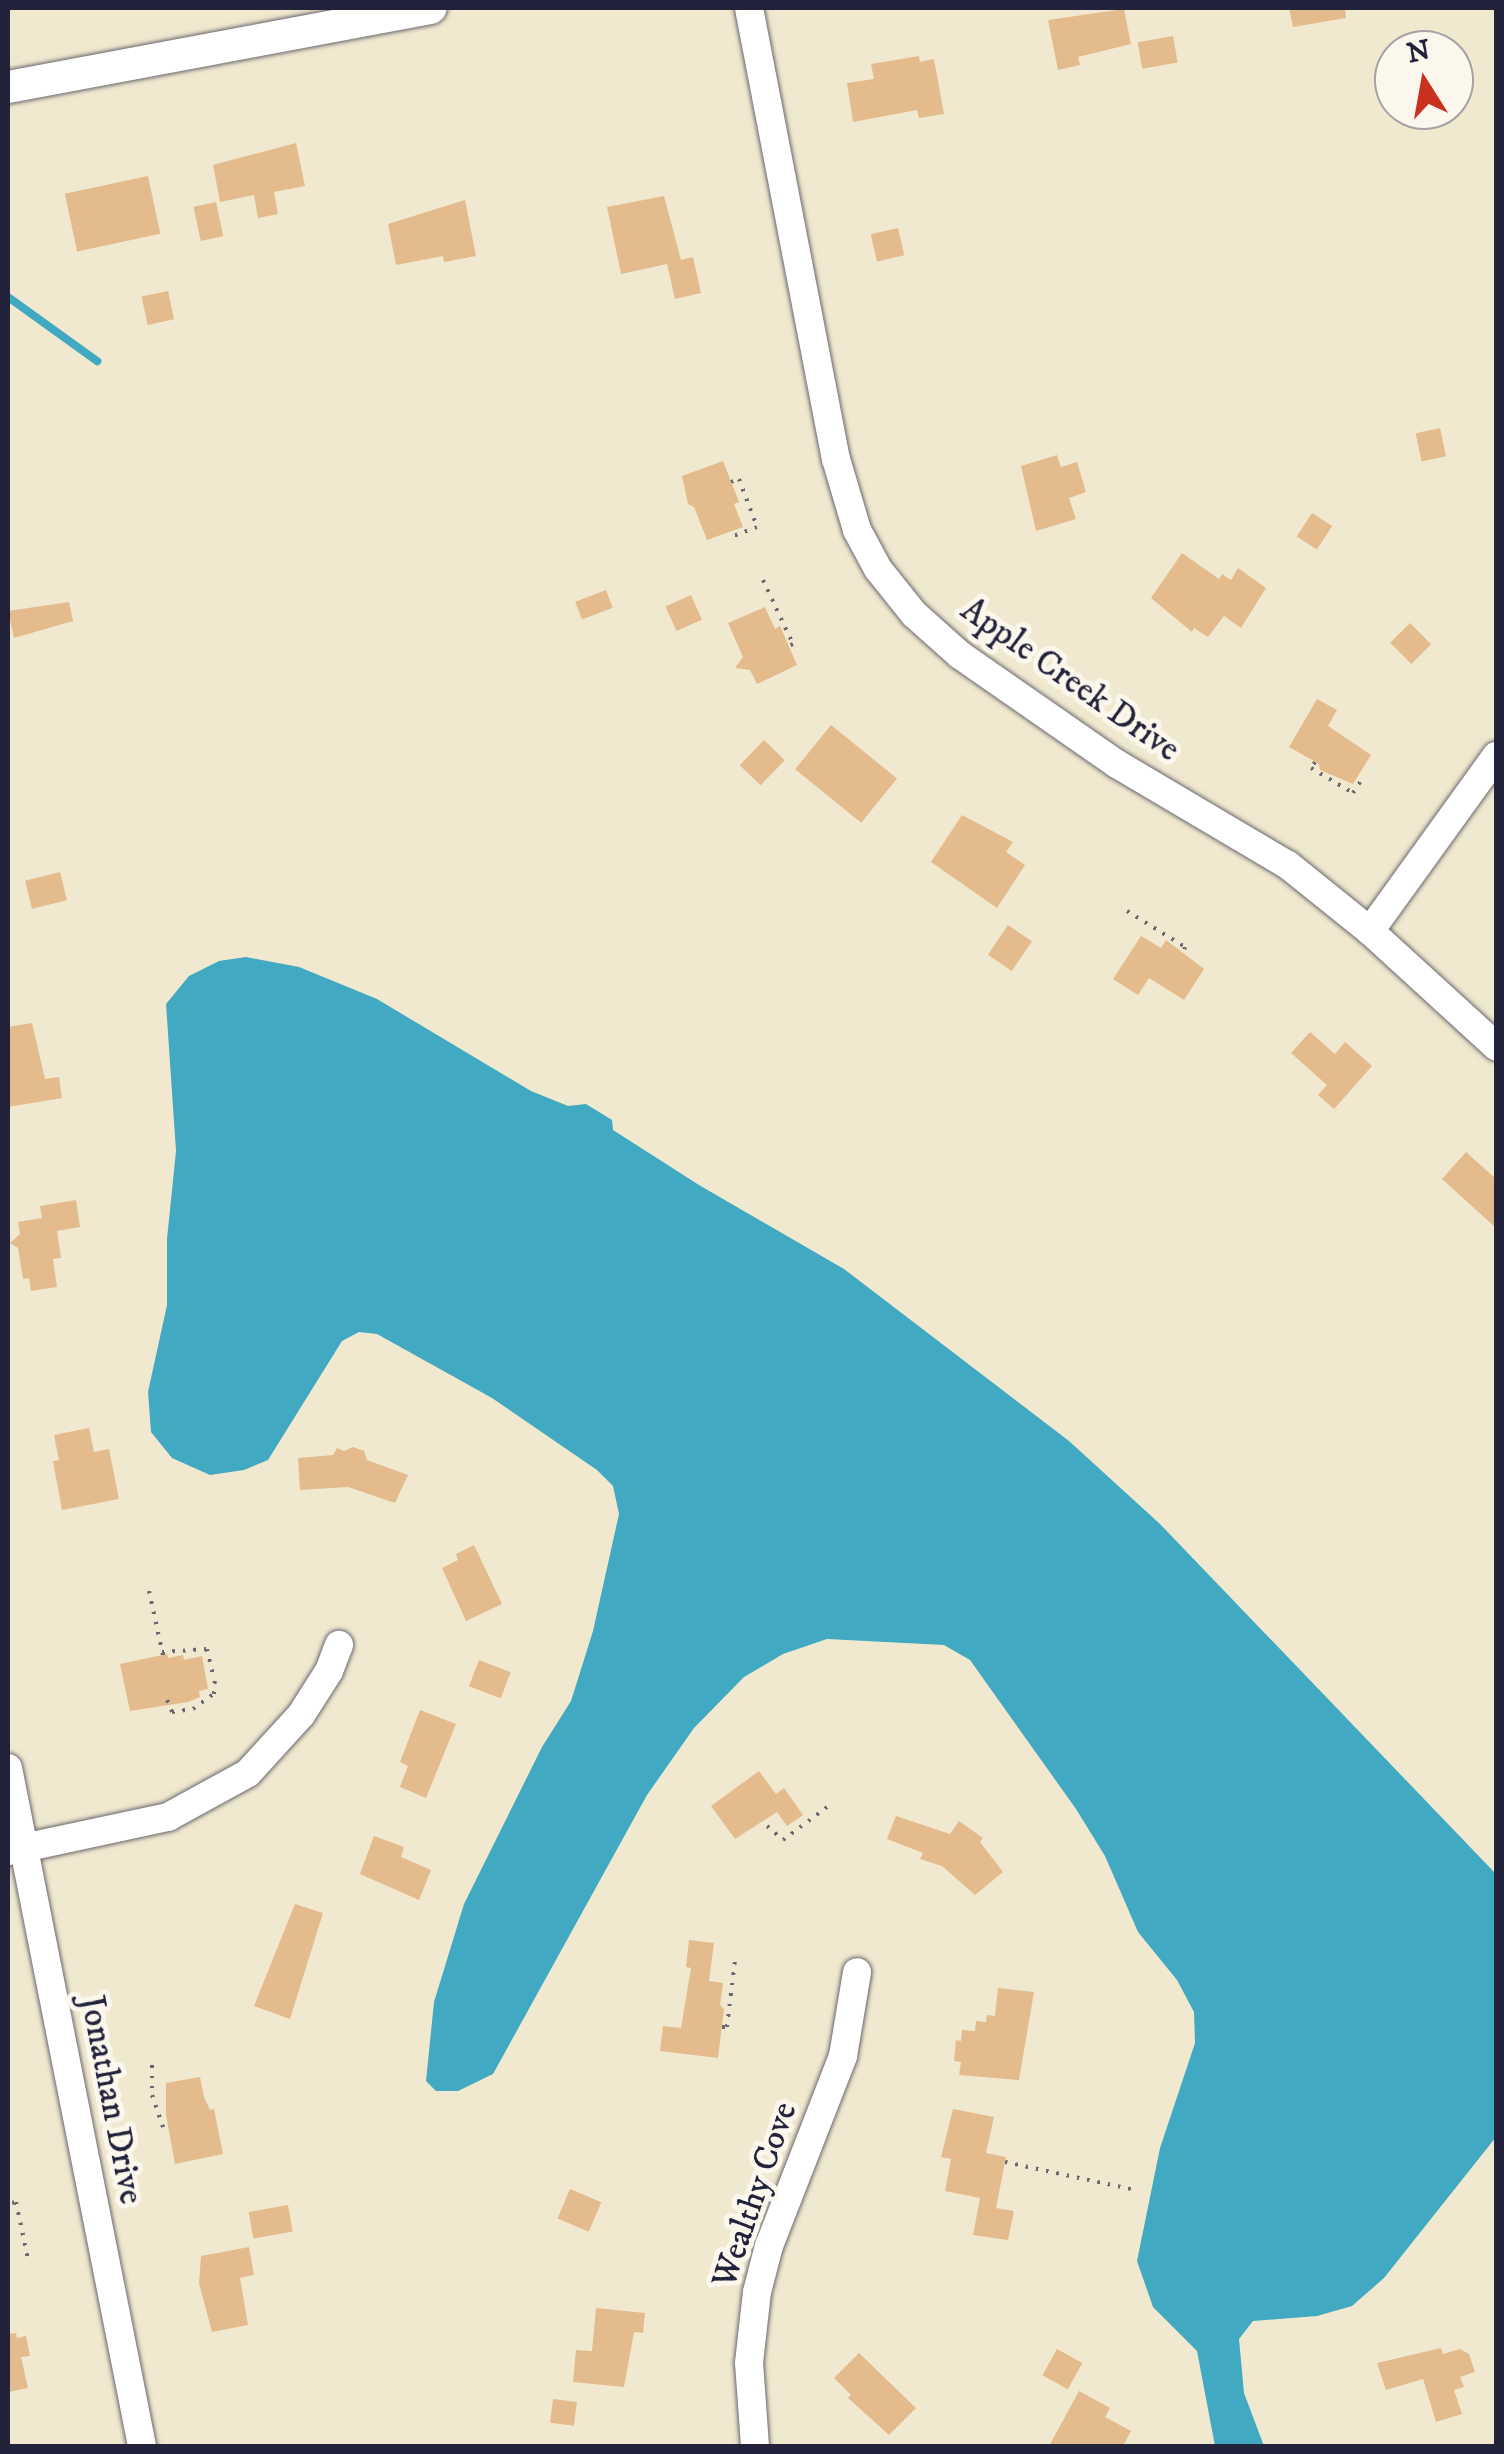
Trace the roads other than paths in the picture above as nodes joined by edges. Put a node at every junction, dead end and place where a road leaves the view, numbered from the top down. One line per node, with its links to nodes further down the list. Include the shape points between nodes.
1 (431, 8): 3 (street)
2 (749, 8): 5 (street, Apple Creek Drive, via 836,460 856,530 878,568 914,614 987,676 1117,764 1288,865)
3 (8, 87)
4 (1496, 756): 5 (street)
5 (1370, 931): 6 (street, Apple Creek Drive)
6 (1496, 1046)
7 (338, 1645): 9 (street, via 301,1715 248,1772 168,1818)
8 (8, 1768): 9 (street, Jonathan Drive)
9 (16, 1849): 11 (street, Jonathan Drive)
10 (857, 1972): 12 (street, Wealthy Cove, via 843,2056 757,2292 749,2363)
11 (142, 2446)
12 (756, 2446)

